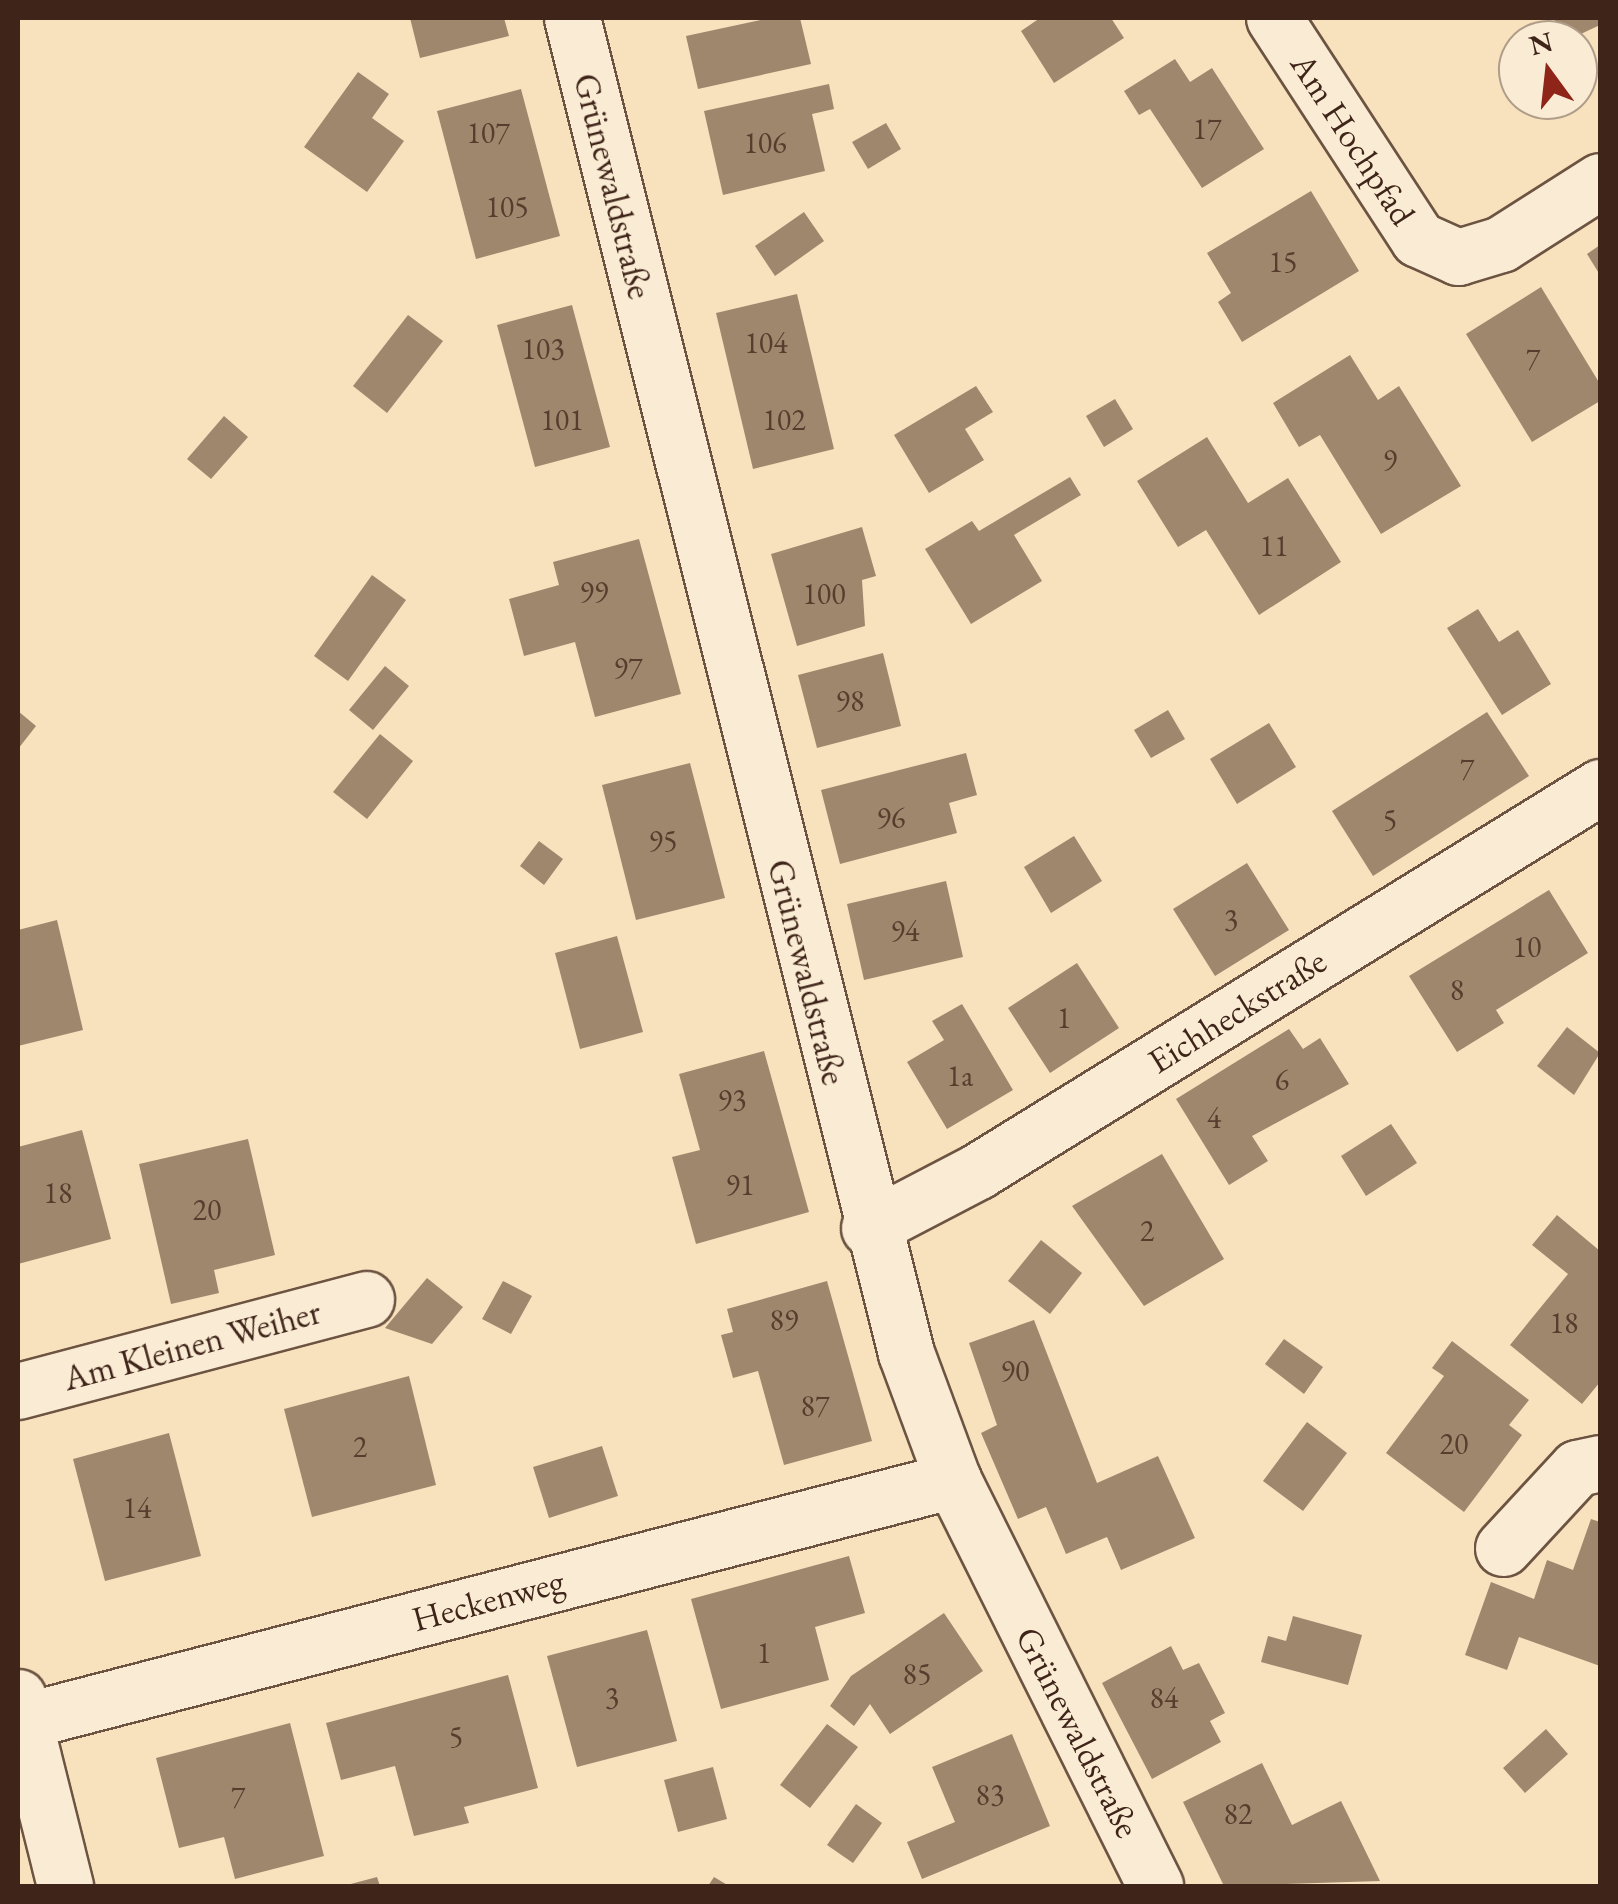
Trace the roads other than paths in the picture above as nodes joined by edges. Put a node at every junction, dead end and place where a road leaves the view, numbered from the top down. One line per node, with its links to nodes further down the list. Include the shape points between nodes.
1 (572, 18): 5 (street, Grünewaldstraße)
2 (1274, 18): 3 (street, Am Hochpfad, via 1418,239 1458,257 1501,244)
3 (1600, 181)
4 (1600, 787): 5 (street, Eichheckstraße, via 978,1171)
5 (869, 1228): 9 (street, Grünewaldstraße)
6 (366, 1299): 7 (street, Am Kleinen Weiher)
7 (18, 1391)
8 (1600, 1463): 10 (street, via 1577,1468)
9 (953, 1480): 11 (street, Heckenweg); 13 (street, Grünewaldstraße)
10 (1504, 1548)
11 (21, 1709): 12 (street)
12 (64, 1886)
13 (1155, 1886)

